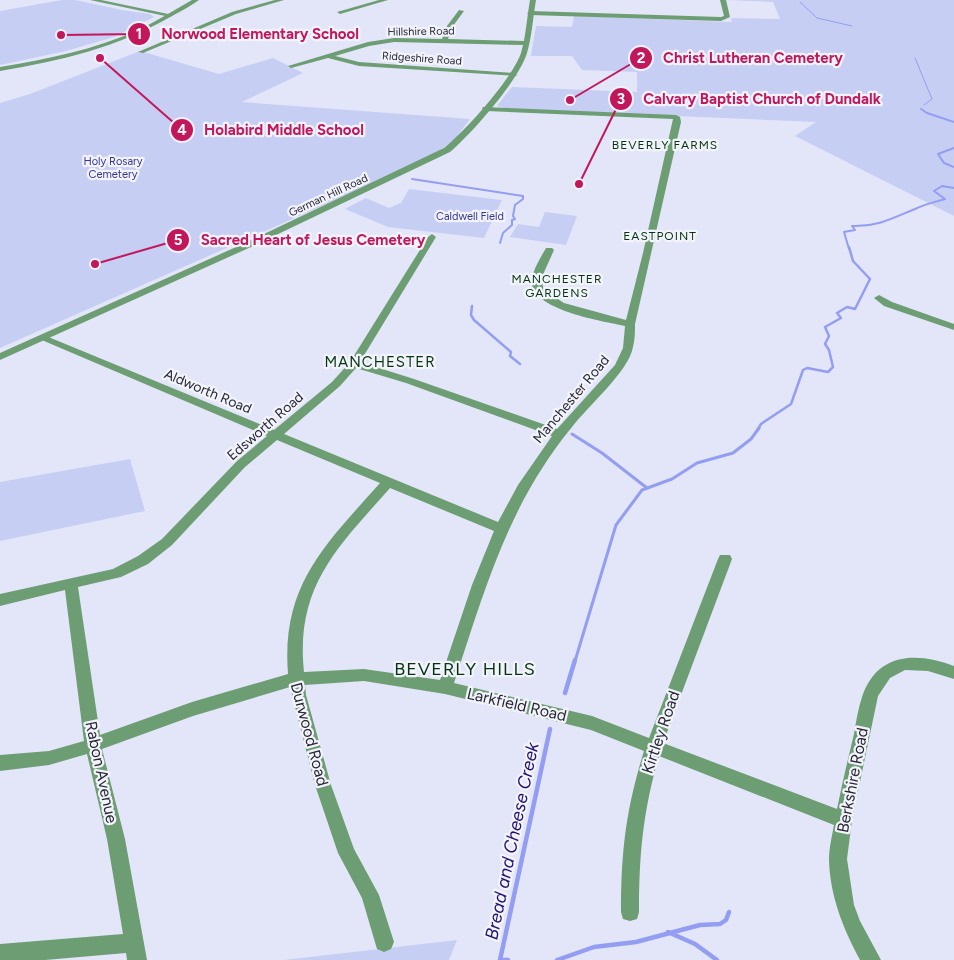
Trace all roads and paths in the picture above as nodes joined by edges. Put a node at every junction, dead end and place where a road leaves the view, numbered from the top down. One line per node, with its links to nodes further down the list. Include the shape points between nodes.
1 (93, 0): 12 (street)
2 (196, 0): 12 (street)
3 (247, 0): 8 (street)
4 (281, 0): 8 (street)
5 (385, 0): 10 (street)
6 (533, 0): 11 (street, German Hill Road)
7 (723, 0): 11 (street, via 726,19)
8 (263, 5): 15 (street, via 234,13)
9 (461, 11): 13 (street)
10 (340, 12)
11 (530, 13): 14 (street, German Hill Road)
12 (170, 15): 18 (street, via 99,46)
13 (444, 40): 14 (street, Hillshire Road); 16 (street, Hillshire Road, via 386,40)
14 (524, 43): 19 (street, German Hill Road)
15 (141, 52)
16 (329, 56): 17 (street, Hillshire Road); 19 (street, Ridgeshire Road, via 359,64)
17 (292, 66)
18 (0, 69)
19 (514, 75): 20 (street, German Hill Road)
20 (486, 109): 24 (street, Manchester Road, via 676,117); 26 (street, German Hill Road, via 460,139 429,160)
21 (432, 237): 28 (street, Edsworth Road)
22 (549, 250): 24 (street, via 537,281 542,295 568,308)
23 (879, 298): 25 (street)
24 (630, 324): 29 (street, Manchester Road, via 628,348 620,366)
25 (954, 327)
26 (42, 338): 27 (street, German Hill Road); 30 (street, Aldworth Road)
27 (0, 358)
28 (354, 364): 29 (street); 30 (street, Edsworth Road, via 336,384)
29 (558, 434): 32 (street, Manchester Road, via 522,488)
30 (275, 436): 31 (street, Aldworth Road); 34 (street, Edsworth Road, via 242,464 155,552 116,573)
31 (387, 483): 32 (street, Aldworth Road); 37 (street, Durwood Road, via 336,541 308,586 297,624)
32 (502, 530): 38 (street, Manchester Road)
33 (725, 559): 40 (street, Kirtley Road)
34 (71, 584): 35 (street, Edsworth Road); 39 (street, Rabon Avenue)
35 (0, 600)
36 (954, 673): 42 (street, Berkshire Road, via 928,665 904,664 887,670 874,684)
37 (295, 679): 38 (street, Larkfield Road, via 364,675); 39 (street, Larkfield Road, via 192,709); 44 (street, Durwood Road, via 323,785 347,854 370,895)
38 (445, 687): 40 (street, Larkfield Road, via 573,717)
39 (93, 744): 41 (street, Larkfield Road, via 49,758); 45 (street, Rabon Avenue, via 116,839)
40 (654, 746): 42 (street, Larkfield Road); 43 (street, Kirtley Road, via 633,832)
41 (0, 763)
42 (843, 820): 47 (street, Berkshire Road, via 838,859 844,905)
43 (630, 912)
44 (384, 942)
45 (136, 951): 46 (street)
46 (0, 954)
47 (871, 960)

